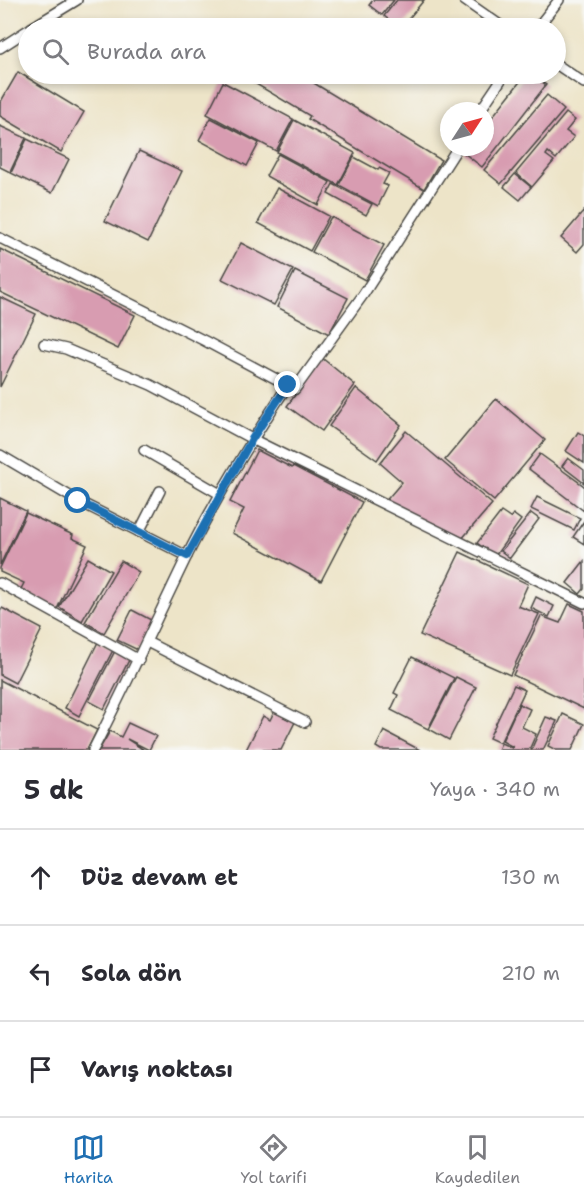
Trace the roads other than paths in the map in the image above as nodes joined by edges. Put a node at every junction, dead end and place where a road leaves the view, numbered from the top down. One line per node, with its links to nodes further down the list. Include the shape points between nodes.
1 (78, 0): 4 (street)
2 (464, 0): 5 (street)
3 (559, 0): 6 (street)
4 (48, 18)
5 (490, 18)
6 (545, 18)
7 (18, 37): 8 (street)
8 (0, 48)
9 (566, 71): 10 (street)
10 (584, 83)
11 (498, 84): 12 (street)
12 (486, 102)
13 (452, 156): 16 (street, via 363,295 295,389)
14 (0, 238): 16 (street)
15 (44, 344): 17 (street, via 66,349 151,385)
16 (288, 385): 17 (street)
17 (252, 439): 21 (street); 25 (street)
18 (144, 450): 21 (street)
19 (0, 455): 22 (street)
20 (160, 491): 22 (street)
21 (220, 494): 23 (street)
22 (139, 532): 23 (street)
23 (187, 556): 26 (street)
24 (0, 583): 27 (street)
25 (584, 603)
26 (147, 642): 27 (street); 28 (street)
27 (139, 660): 29 (street)
28 (305, 722)
29 (93, 750)

